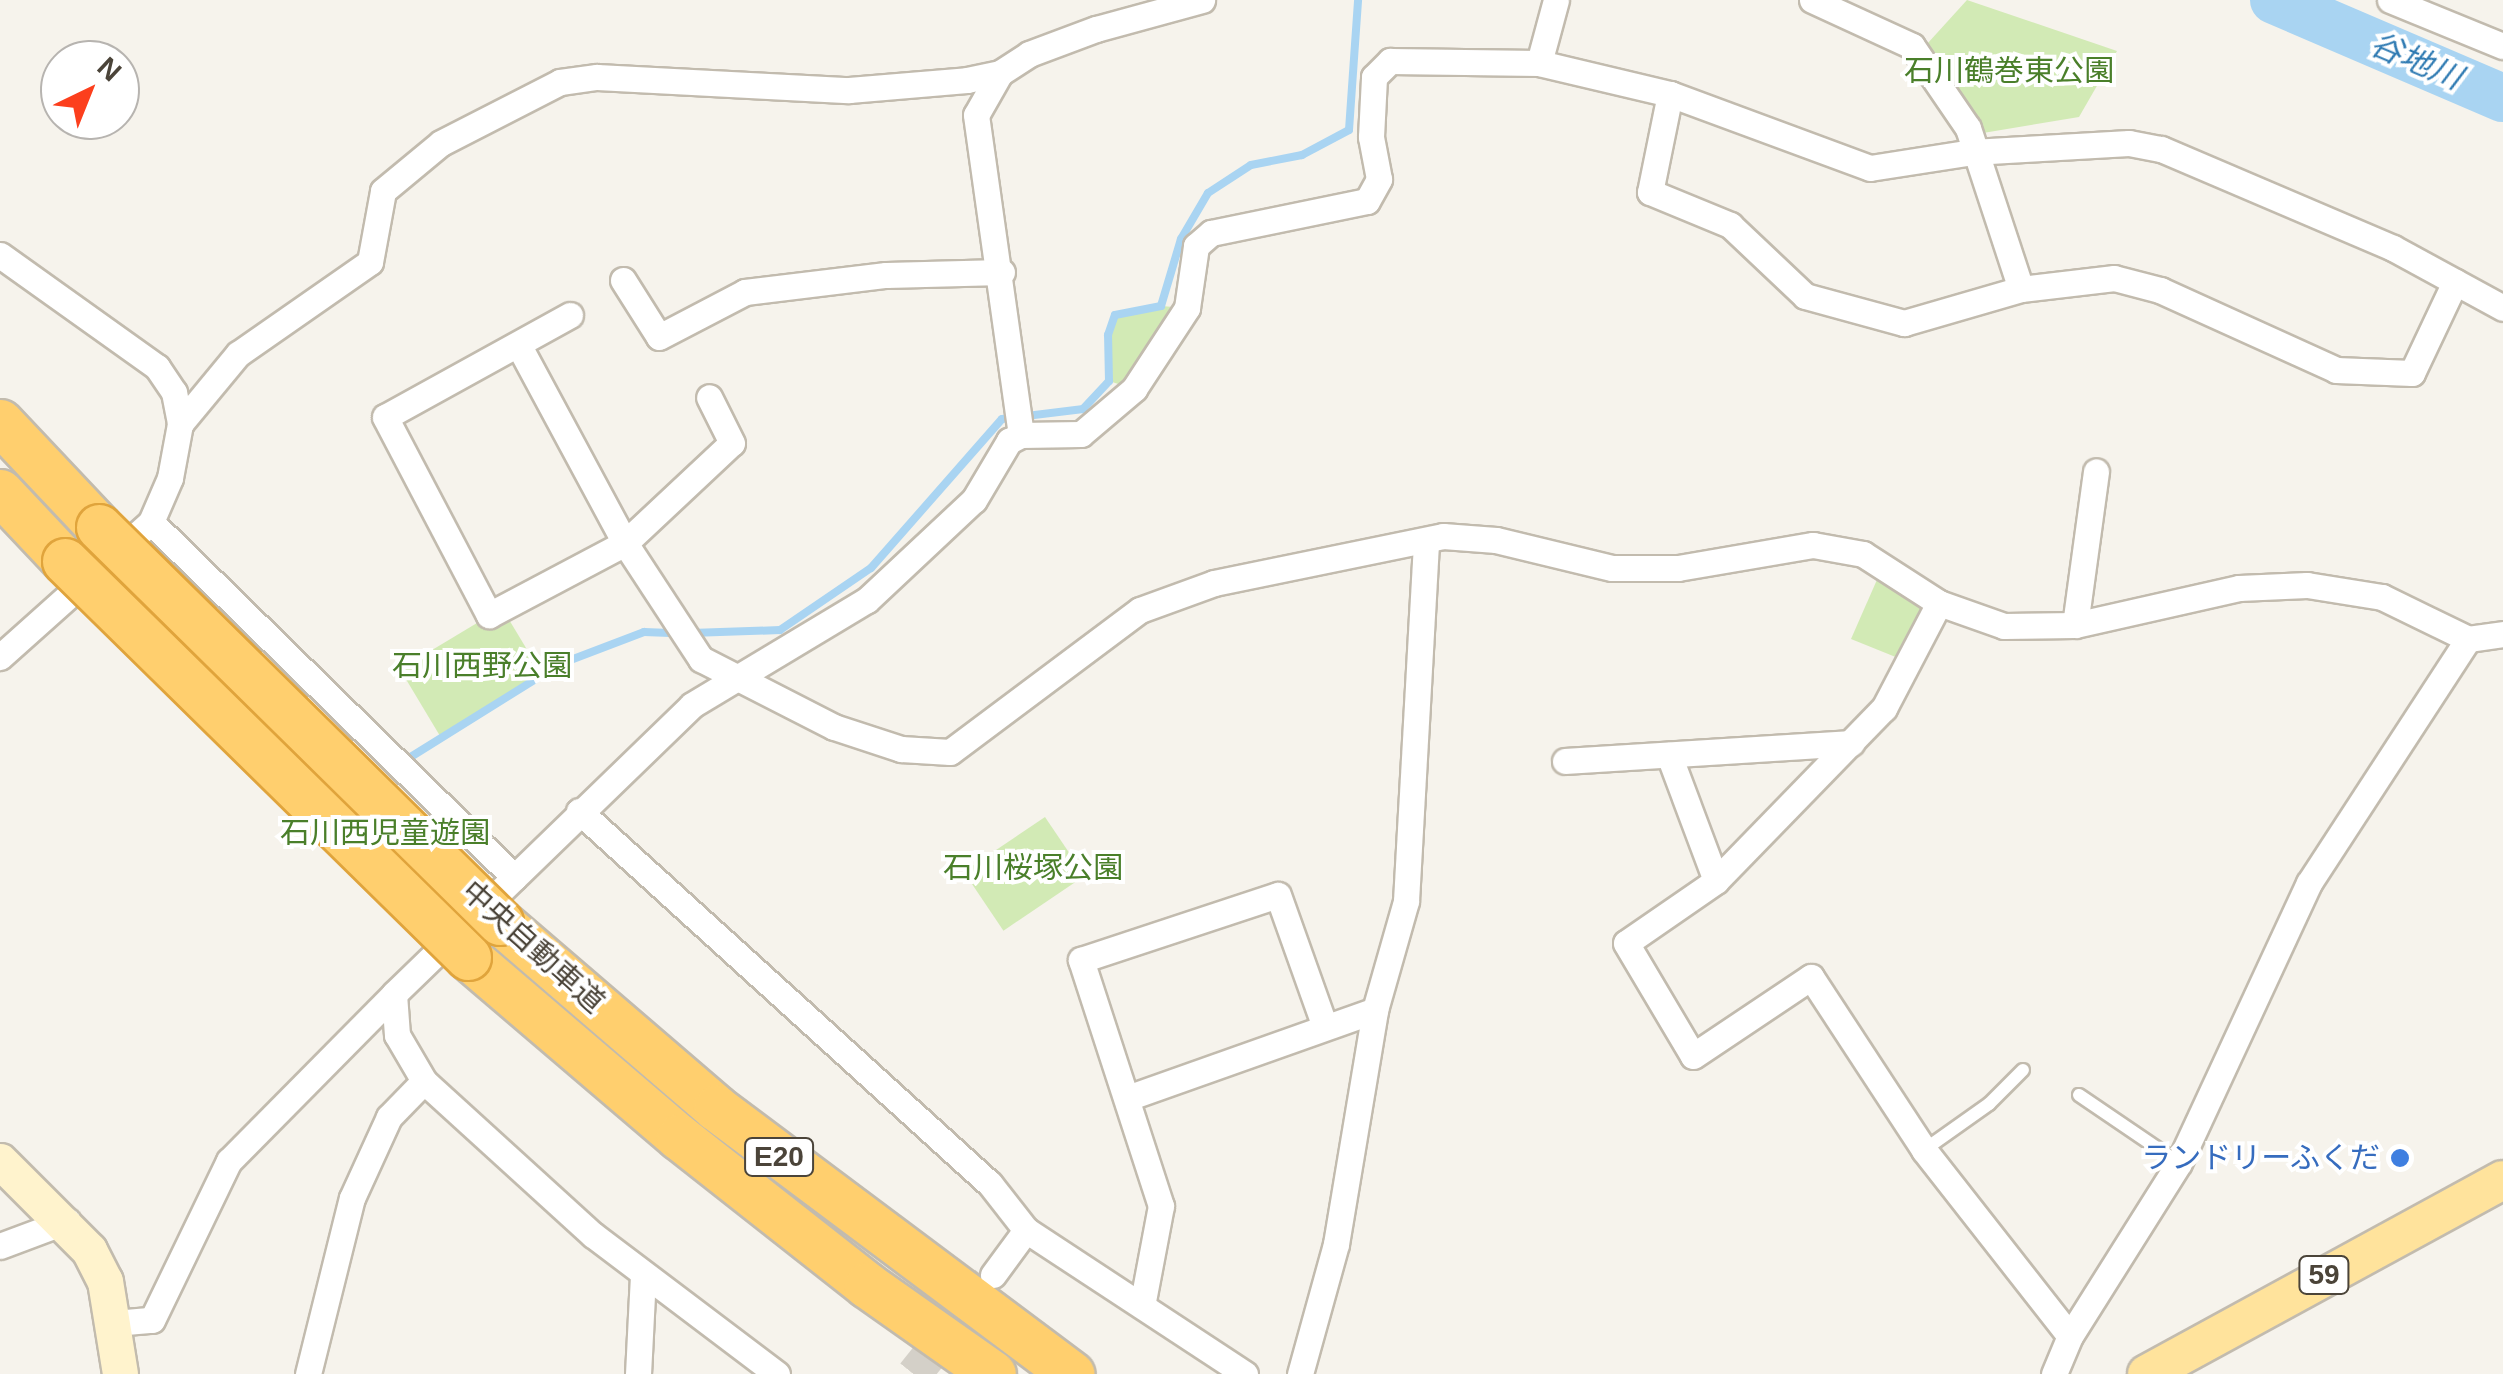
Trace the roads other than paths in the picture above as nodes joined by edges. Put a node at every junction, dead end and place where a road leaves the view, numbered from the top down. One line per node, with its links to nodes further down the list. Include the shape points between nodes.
1 (1202, 0): 7 (street, via 1096,29)
2 (1556, 0): 6 (street)
3 (1812, 0): 9 (street, via 1912,46 1968,128)
4 (2390, 0): 5 (street)
5 (2503, 46)
6 (1539, 62): 8 (street); 21 (street, via 1390,62 1374,77 1370,137 1379,179 1366,201 1211,233 1196,246 1187,308 1134,389 1081,434)
7 (1000, 73): 11 (street, via 976,114); 20 (street, via 849,90 597,77 560,82 441,143 383,190 370,262 238,354)
8 (1670, 94): 9 (street, via 1870,168); 14 (street, via 1650,192 1730,225 1805,296 1904,323)
9 (1972, 152): 13 (street, via 2129,143 2161,149 2393,248); 14 (street)
10 (0, 254): 20 (street, via 157,367 174,392)
11 (1002, 272): 12 (street, via 886,276 745,292 659,337); 21 (street)
12 (623, 280)
13 (2455, 282): 14 (street, via 2412,373 2336,370 2160,290 2114,278); 15 (street)
14 (2021, 288)
15 (2503, 308)
16 (570, 315): 17 (street)
17 (519, 346): 26 (street); 26 (street, via 385,417 489,615)
18 (709, 396): 26 (street, via 732,443)
19 (0, 422): 63 (highway, 中央自動車道 / E20, bridge, via 500,922 716,1108)
20 (180, 424): 24 (street, via 170,478)
21 (1021, 430): 32 (street, via 974,500 867,600)
22 (2096, 471): 28 (street)
23 (0, 492): 62 (highway, 中央自動車道 / E20, bridge, via 468,956 679,1137 867,1286)
24 (151, 522): 31 (street); 37 (street)
25 (1426, 541): 27 (street, via 1496,540 1612,568 1678,568 1813,545 1863,554); 32 (street, via 1214,584 1140,610 950,752 900,748 851,733); 40 (street, via 1406,901)
26 (625, 542): 32 (street, via 691,647)
27 (1939, 603): 28 (street, via 2004,626); 33 (street, via 1884,708)
28 (2075, 625): 30 (street, via 2239,588 2307,585 2382,596)
29 (2503, 634): 30 (street)
30 (2468, 638): 48 (street, via 2310,883)
31 (0, 657)
32 (737, 680): 36 (street, via 692,705)
33 (1851, 743): 34 (street); 38 (street)
34 (1670, 756): 35 (street); 38 (street)
35 (1565, 761)
36 (579, 812): 37 (street); 51 (street, via 990,1184)
37 (514, 877): 39 (street)
38 (1716, 881): 46 (street, via 1626,942 1693,1056 1811,977)
39 (394, 994): 43 (street, via 397,1035); 56 (street, via 229,1161 152,1320)
40 (1375, 1010): 41 (street); 65 (street, via 1336,1244)
41 (1325, 1027): 45 (street); 45 (street, via 1278,895 1081,960)
42 (2023, 1070): 46 (lane, via 1989,1104)
43 (424, 1080): 53 (street); 59 (street, via 389,1117 352,1198)
44 (2079, 1095): 48 (lane)
45 (1127, 1098): 55 (street, via 1161,1206)
46 (1924, 1150): 57 (street)
47 (0, 1162): 50 (street)
48 (2178, 1163): 57 (street)
49 (2503, 1180): 67 (main road, 59)
50 (67, 1221): 52 (street); 56 (street, via 106,1281)
51 (1026, 1230): 54 (street); 55 (street)
52 (0, 1246)
53 (643, 1275): 60 (street); 61 (street)
54 (992, 1275)
55 (1144, 1301): 64 (street)
56 (114, 1323): 58 (street)
57 (2070, 1336): 66 (street)
58 (120, 1374)
59 (308, 1374)
60 (638, 1374)
61 (777, 1374)
62 (993, 1374)
63 (1072, 1374)
64 (1245, 1374)
65 (1300, 1374)
66 (2054, 1374)
67 (2147, 1374)

